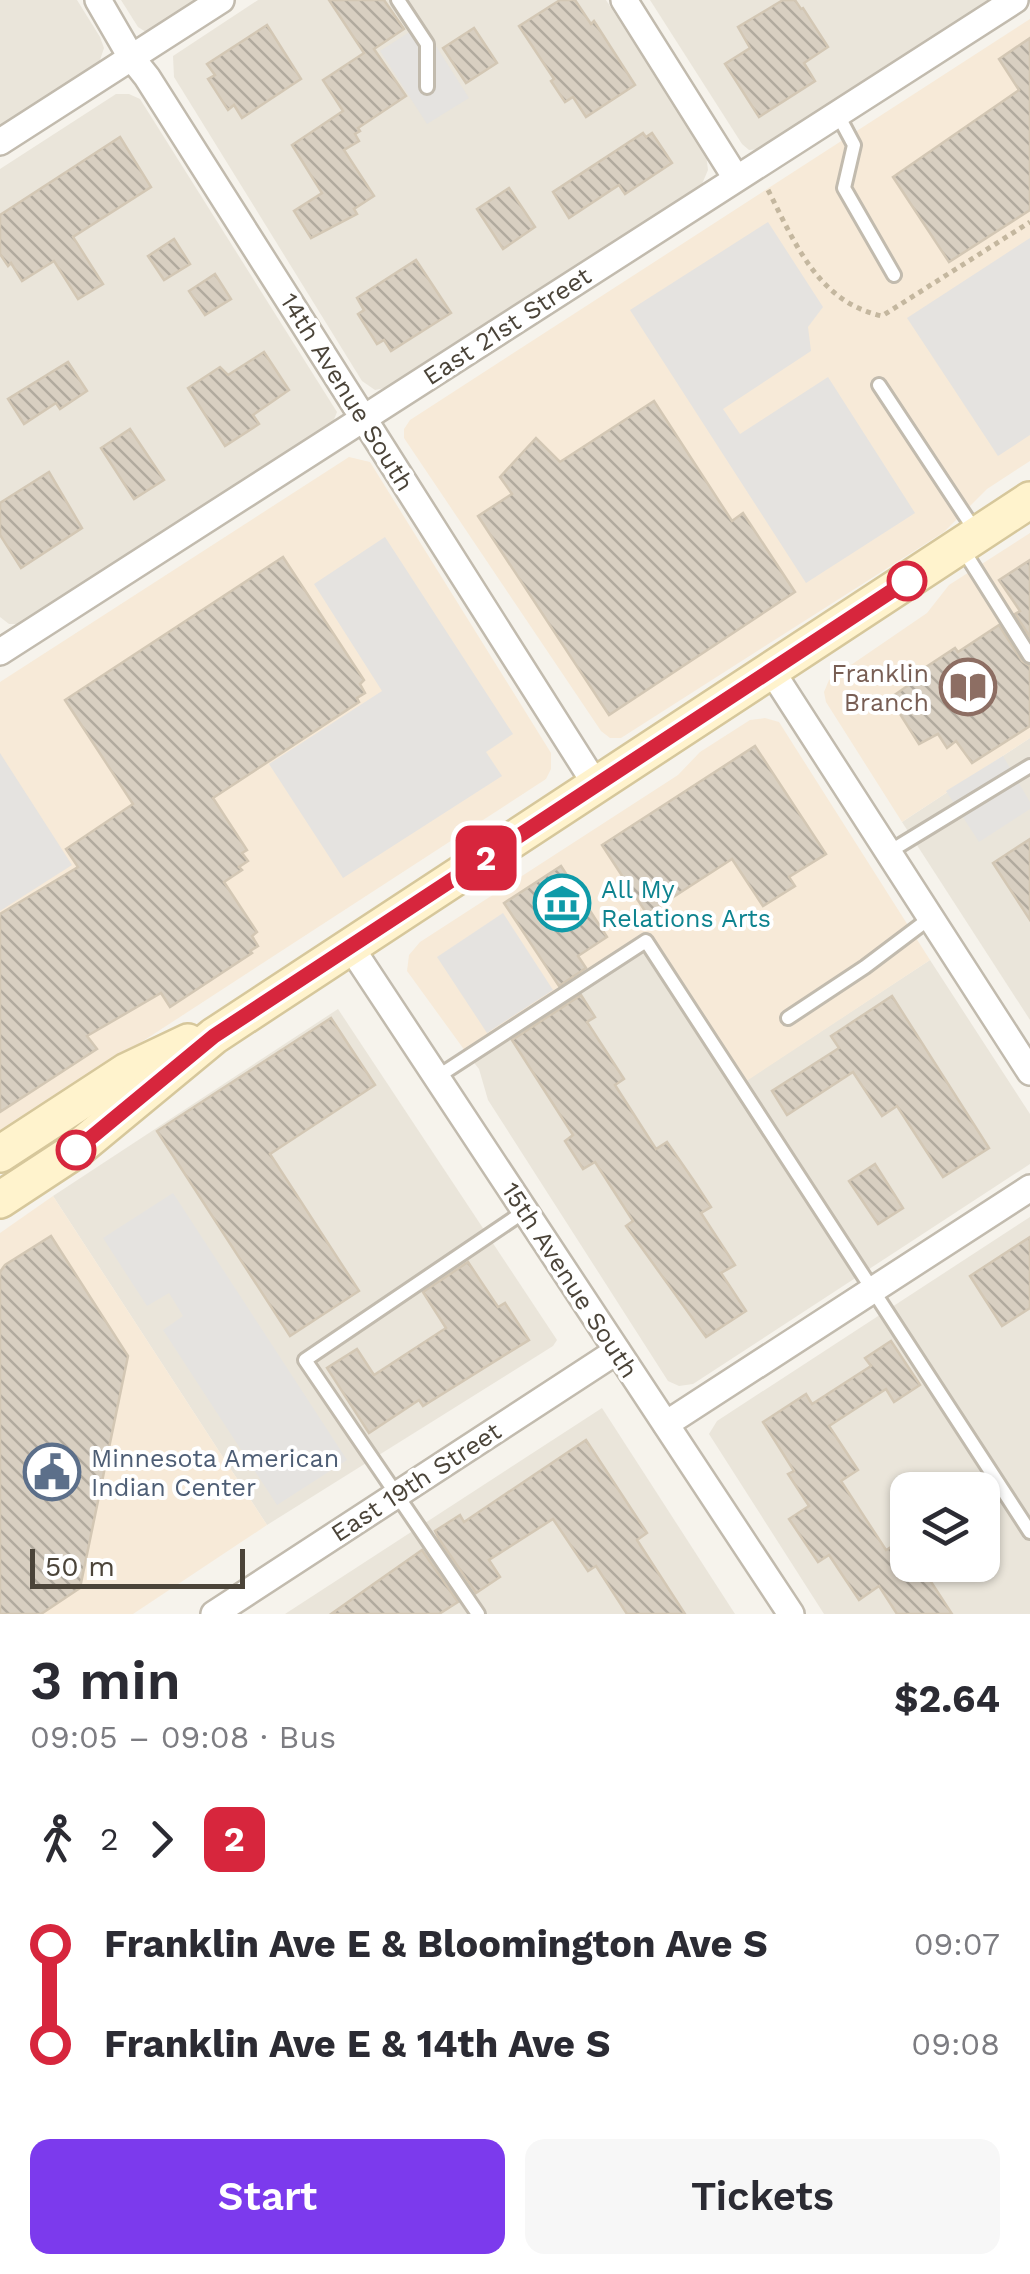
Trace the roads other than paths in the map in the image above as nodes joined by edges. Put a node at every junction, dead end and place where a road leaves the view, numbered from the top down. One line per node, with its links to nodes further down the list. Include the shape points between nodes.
1 (98, 0): 6 (street, 14th Avenue South)
2 (221, 0): 6 (street)
3 (398, 0): 7 (lane, via 427,44)
4 (624, 0): 10 (street)
5 (1015, 0): 8 (street, East 21st Street)
6 (131, 57): 9 (street); 13 (street, 14th Avenue South)
7 (426, 87)
8 (838, 114): 10 (street, East 21st Street); 11 (lane, via 854,145 844,188)
9 (0, 142)
10 (736, 178): 13 (street, East 21st Street)
11 (894, 275)
12 (879, 385): 15 (lane)
13 (364, 418): 16 (street, East 21st Street); 20 (street, 14th Avenue South)
14 (1030, 500): 15 (main road)
15 (969, 540): 17 (lane); 18 (main road)
16 (0, 652)
17 (1030, 656)
18 (771, 670): 20 (main road); 21 (street)
19 (1030, 766): 21 (lane)
20 (596, 785): 23 (main road)
21 (888, 852): 22 (street)
22 (930, 918): 24 (lane); 26 (street)
23 (350, 946): 25 (main road); 27 (street, 15th Avenue South)
24 (788, 1018)
25 (214, 1036): 28 (main road, via 156,1055); 30 (main road, via 76,1150)
26 (1030, 1072)
27 (436, 1078): 31 (street, 15th Avenue South); 32 (lane, via 646,941)
28 (0, 1154)
29 (1030, 1188): 32 (street)
30 (0, 1200)
31 (525, 1211): 33 (street, 15th Avenue South); 35 (lane, via 305,1360)
32 (872, 1290): 34 (street); 36 (lane)
33 (617, 1351): 34 (street, 15th Avenue South); 35 (street, East 19th Street)
34 (666, 1424): 39 (street, 15th Avenue South)
35 (398, 1494): 37 (street, East 19th Street); 38 (lane)
36 (1030, 1532)
37 (214, 1614)
38 (478, 1614)
39 (790, 1614)

